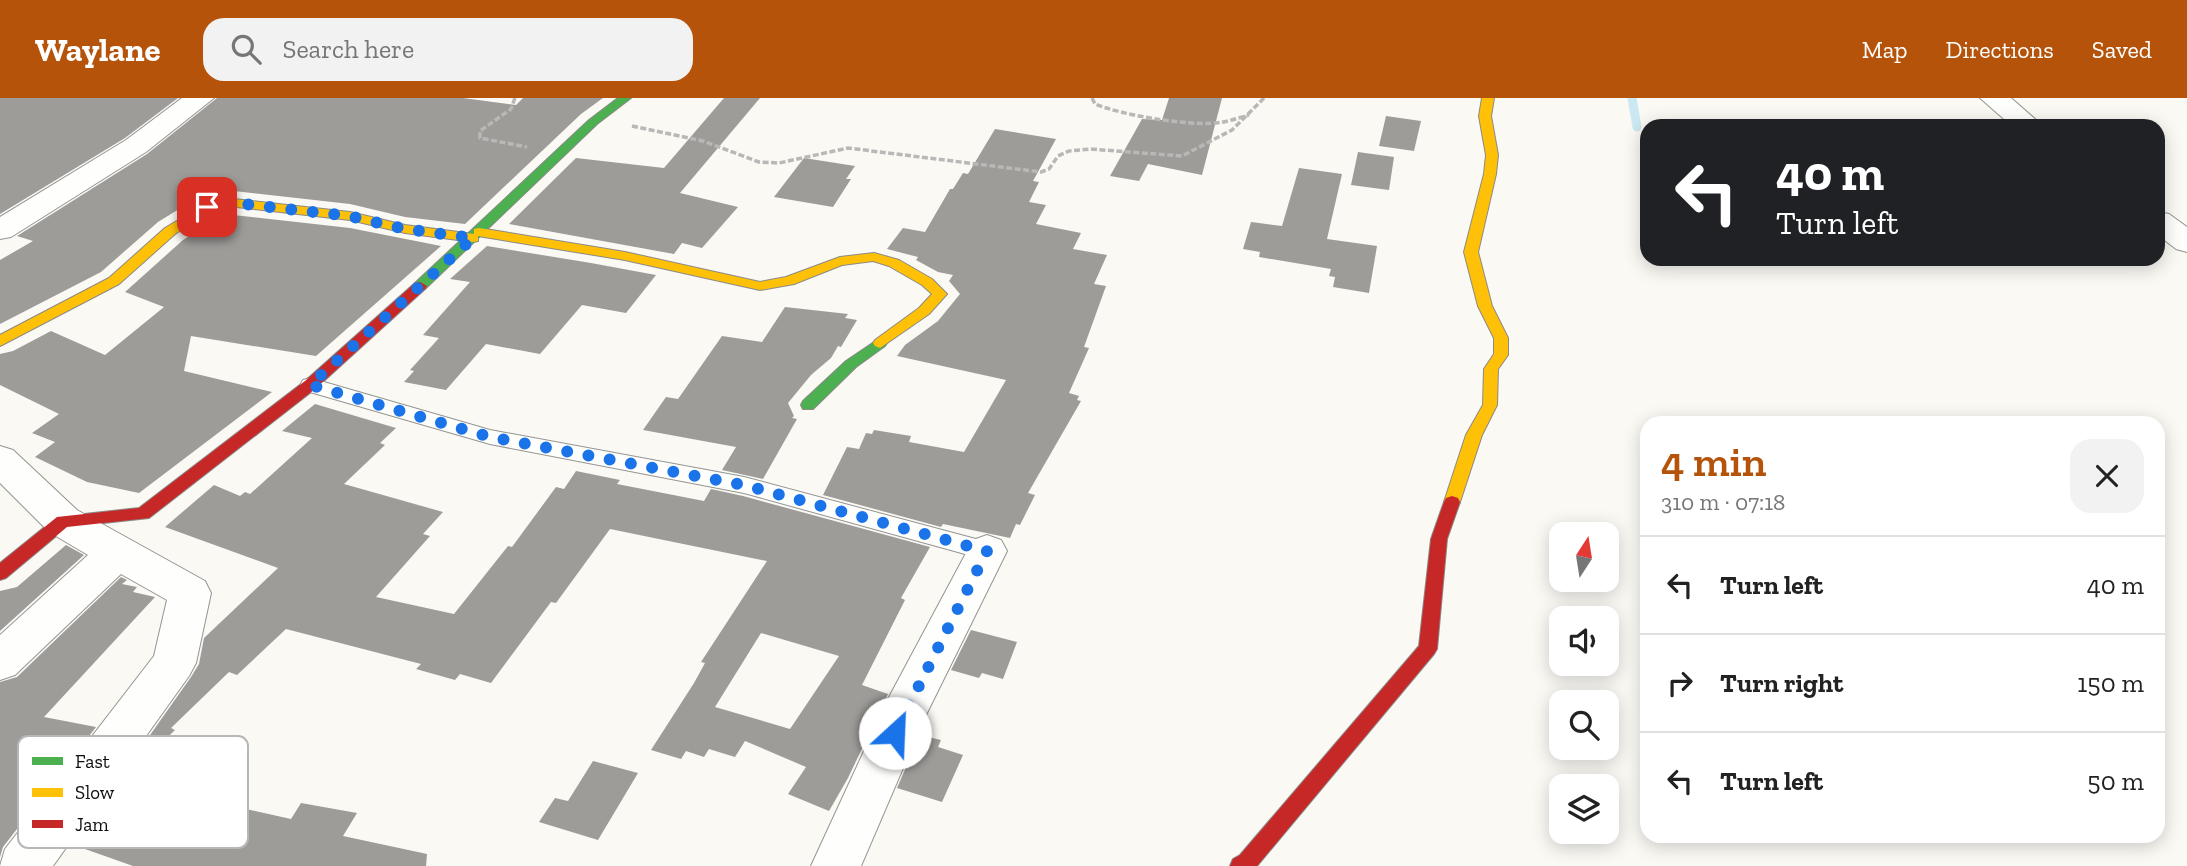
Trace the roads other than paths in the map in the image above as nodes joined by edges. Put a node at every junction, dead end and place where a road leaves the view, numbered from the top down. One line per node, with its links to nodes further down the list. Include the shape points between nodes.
1 (200, 98): 7 (street, via 136,146)
2 (625, 98): 8 (street, via 593,122)
3 (1488, 98): 23 (street, via 1490,174 1471,252 1485,306 1501,338 1501,355 1491,369 1490,405 1474,435 1438,539 1428,649)
4 (1994, 98): 5 (street)
5 (2020, 119)
6 (2165, 226): 9 (street)
7 (0, 230)
8 (476, 235): 10 (street, via 217,201 170,231 114,281); 11 (street); 12 (street, via 625,256 760,286 789,281 840,261 874,257 927,282 940,294 924,311 851,363)
9 (2187, 242)
10 (0, 341)
11 (310, 385): 14 (street, via 143,514); 15 (lane, via 490,437 744,485)
12 (808, 405)
13 (0, 460): 14 (street)
14 (64, 520): 16 (street); 17 (street)
15 (987, 551): 22 (street, via 904,713)
16 (118, 552): 18 (street); 19 (street, via 190,593 174,663)
17 (0, 573)
18 (0, 662)
19 (120, 736)
20 (36, 848): 21 (street)
21 (23, 866)
22 (836, 866)
23 (1240, 866)

